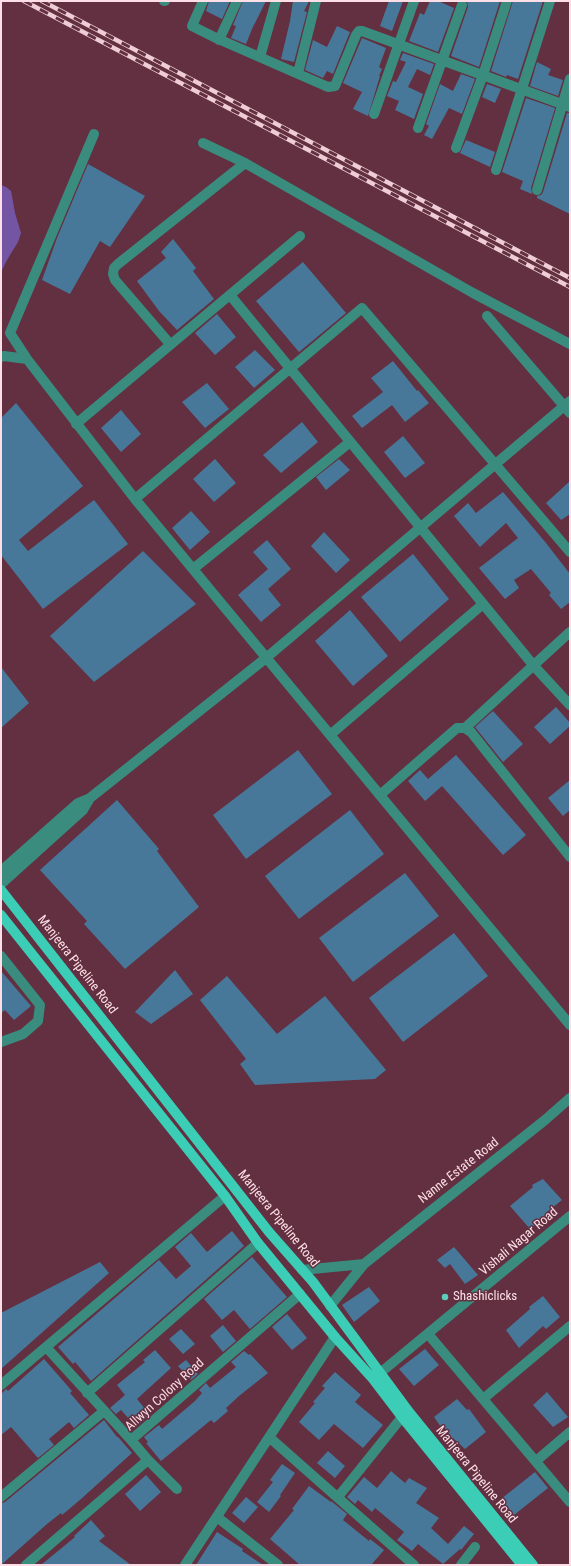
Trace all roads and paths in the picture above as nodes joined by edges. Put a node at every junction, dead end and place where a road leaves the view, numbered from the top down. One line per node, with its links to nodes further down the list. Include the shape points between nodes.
1 (203, 1): 9 (street, via 191,25)
2 (237, 1): 9 (street)
3 (276, 1): 11 (street)
4 (316, 1): 13 (street)
5 (414, 1): 10 (street)
6 (507, 1): 14 (street)
7 (550, 1): 16 (street)
8 (462, 4): 12 (street)
9 (219, 40): 11 (street)
10 (398, 44): 12 (street); 13 (street, via 359,31 333,87); 18 (street)
11 (260, 57): 13 (street)
12 (442, 60): 14 (street); 19 (street)
13 (298, 73)
14 (483, 75): 16 (street); 22 (street)
15 (570, 79): 17 (street)
16 (523, 90): 17 (street); 24 (street)
17 (566, 106): 25 (street)
18 (374, 114)
19 (418, 128)
20 (94, 134): 32 (street, via 10,333)
21 (203, 143): 23 (street)
22 (456, 148)
23 (245, 163): 29 (street, via 114,268 115,280); 30 (street, via 474,293)
24 (496, 170)
25 (537, 190)
26 (300, 236): 27 (street)
27 (230, 296): 29 (street); 33 (street)
28 (487, 316): 34 (street)
29 (170, 344): 35 (street)
30 (570, 344)
31 (1, 357): 32 (street)
32 (27, 359): 35 (street)
33 (290, 369): 36 (street); 37 (street, via 362,308); 38 (street)
34 (568, 406): 37 (street)
35 (76, 424): 38 (street)
36 (350, 442): 39 (street); 41 (street)
37 (495, 464): 39 (street); 40 (street)
38 (135, 499): 41 (street)
39 (420, 528): 42 (street); 44 (street)
40 (570, 552)
41 (193, 570): 44 (street)
42 (483, 604): 45 (street); 48 (street)
43 (570, 632): 45 (street)
44 (266, 658): 48 (street); 50 (street)
45 (534, 666): 46 (street); 47 (street)
46 (570, 705)
47 (466, 728): 49 (street, via 457,728); 51 (street)
48 (330, 735): 49 (street)
49 (380, 795): 57 (street)
50 (90, 798): 52 (street, via 78,803); 53 (street, via 83,810)
51 (570, 857)
52 (1, 872)
53 (1, 884)
54 (1, 890): 60 (main road, Manjeera Pipeline Road)
55 (1, 915): 61 (main road, Manjeera Pipeline Road)
56 (1, 956): 58 (street, via 40,1005 38,1021 24,1034)
57 (570, 1025)
58 (1, 1042)
59 (570, 1098): 65 (street, Nanne Estate Road)
60 (191, 1131): 61 (main road); 66 (main road, Manjeera Pipeline Road, via 269,1232)
61 (180, 1139): 62 (main road, Manjeera Pipeline Road)
62 (225, 1196): 64 (main road, Manjeera Pipeline Road); 72 (street)
63 (570, 1216): 70 (street, Vishali Nagar Road)
64 (258, 1243): 67 (main road, Manjeera Pipeline Road); 75 (street)
65 (364, 1264): 66 (street); 68 (street, Nanne Estate Road)
66 (302, 1270): 68 (main road, Manjeera Pipeline Road)
67 (300, 1294): 71 (main road, Manjeera Pipeline Road); 81 (street, Allwyn Colony Road)
68 (330, 1306): 73 (main road, Manjeera Pipeline Road)
69 (570, 1326): 76 (street)
70 (428, 1334): 73 (street, Vishali Nagar Road); 76 (street)
71 (335, 1337): 73 (main road, Manjeera Pipeline Road); 80 (street)
72 (46, 1347): 74 (street); 75 (street)
73 (377, 1377): 78 (main road, Manjeera Pipeline Road); 96 (main road, Manjeera Pipeline Road, via 409,1412)
74 (1, 1385)
75 (87, 1393): 77 (street)
76 (483, 1399): 83 (street)
77 (104, 1411): 81 (street); 85 (street)
78 (402, 1417): 86 (street); 95 (main road, Manjeera Pipeline Road)
79 (570, 1432): 83 (street)
80 (269, 1437): 86 (street); 88 (street)
81 (131, 1440): 82 (street, Allwyn Colony Road)
82 (148, 1460): 84 (street, Allwyn Colony Road); 90 (street)
83 (536, 1461): 87 (street)
84 (177, 1489)
85 (1, 1497)
86 (338, 1497): 93 (street)
87 (570, 1502)
88 (217, 1517): 91 (street); 92 (street)
89 (475, 1547): 94 (street)
90 (26, 1565)
91 (185, 1565)
92 (278, 1565)
93 (414, 1565)
94 (461, 1565)
95 (522, 1565)
96 (533, 1565)

